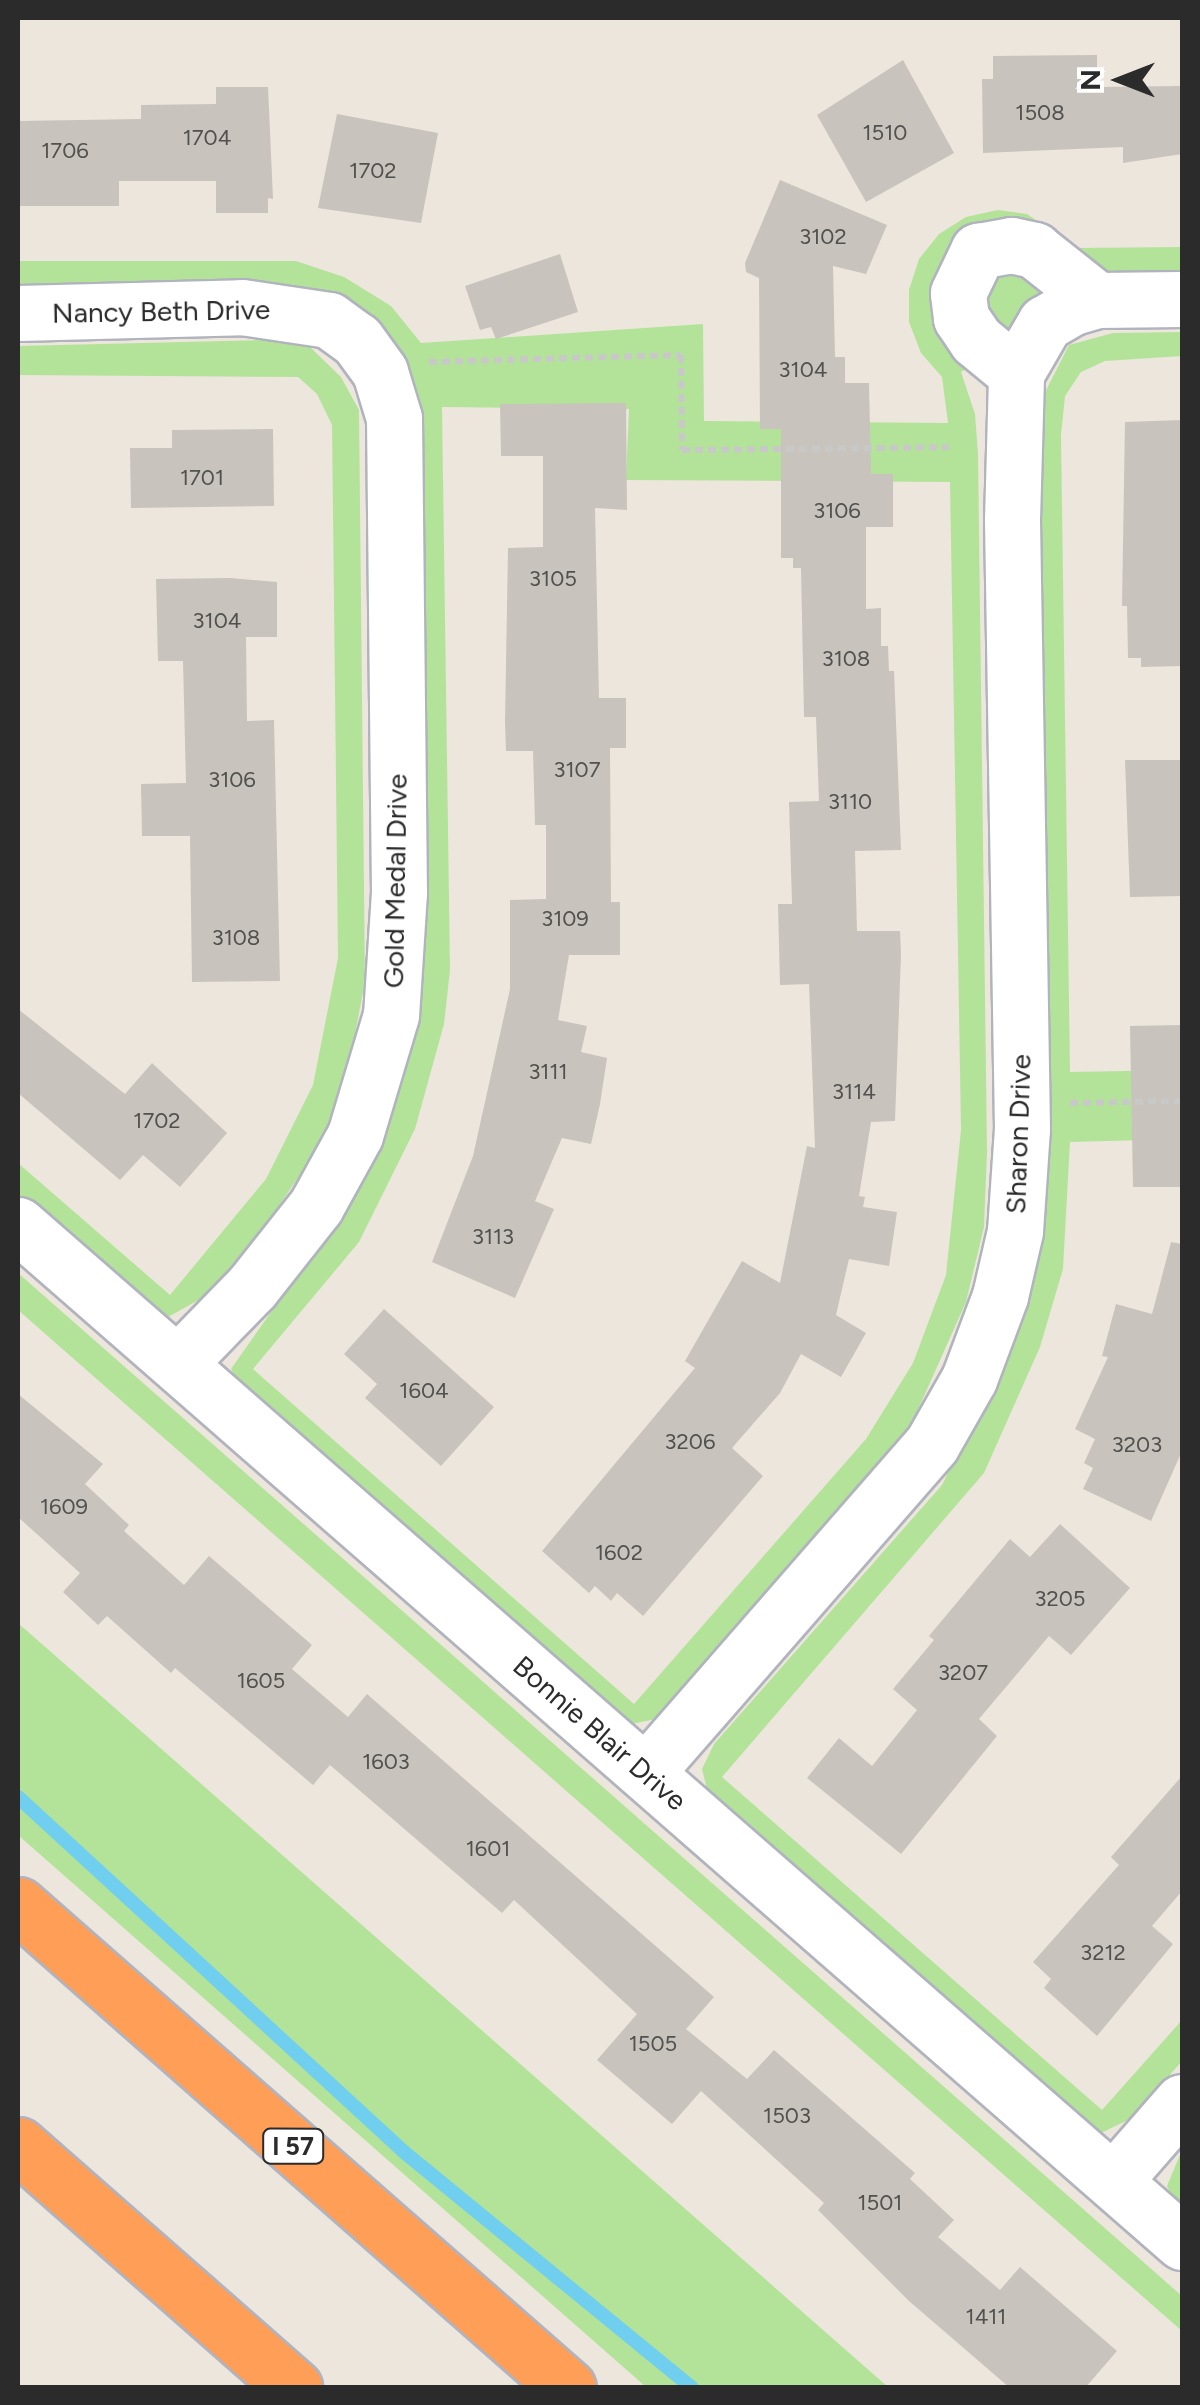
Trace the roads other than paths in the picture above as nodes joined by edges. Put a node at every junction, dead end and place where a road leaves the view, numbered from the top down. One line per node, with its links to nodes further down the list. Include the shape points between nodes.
1 (1182, 299): 2 (street)
2 (1096, 300): 5 (street, Sharon Drive, via 1046,323); 5 (street, via 1034,250 990,246 967,265 958,293 961,318)
3 (18, 313): 4 (street, Nancy Beth Drive, via 289,309 328,320)
4 (357, 340): 7 (street, Gold Medal Drive, via 380,372 394,418 399,892 391,1016 355,1135 316,1206 252,1287)
5 (1016, 373): 8 (street, Sharon Drive, via 1012,520 1022,1129 1014,1231 1000,1296 970,1378 932,1444)
6 (18, 1225): 7 (street, Bonnie Blair Drive)
7 (177, 1364): 8 (street, Bonnie Blair Drive)
8 (646, 1772): 12 (street, Bonnie Blair Drive)
9 (18, 1905): 15 (highway, I 57)
10 (1182, 2102): 12 (street)
11 (18, 2145): 14 (highway)
12 (1113, 2181): 13 (street, Bonnie Blair Drive)
13 (1182, 2242)
14 (295, 2388)
15 (568, 2388)

